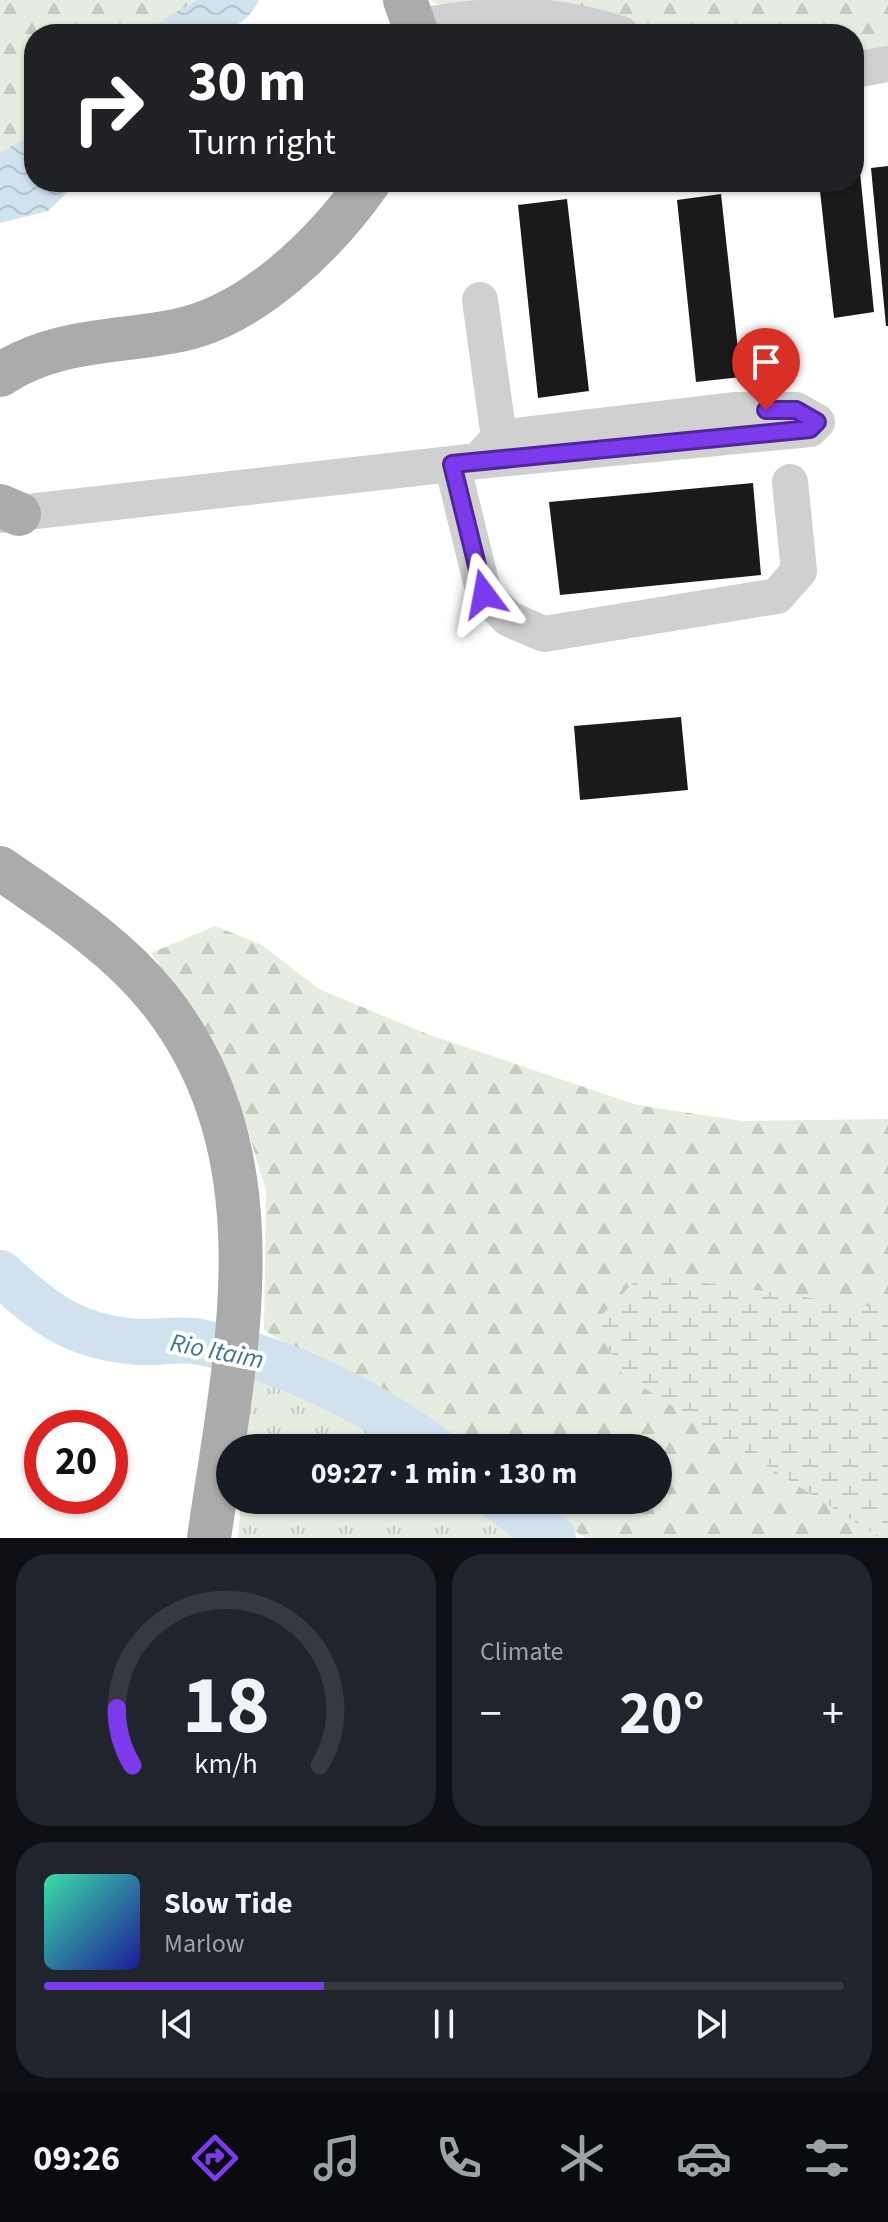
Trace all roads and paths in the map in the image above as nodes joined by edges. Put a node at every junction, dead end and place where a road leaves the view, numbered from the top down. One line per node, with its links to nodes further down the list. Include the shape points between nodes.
1 (412, 20): 2 (lane, via 544,16)
2 (578, 24)
3 (888, 64): 4 (lane)
4 (864, 68)
5 (362, 192): 7 (main road, via 312,251 223,314 179,331 42,353)
6 (480, 300): 8 (lane)
7 (0, 375)
8 (476, 454): 8 (lane, via 810,429 817,422 796,410 736,410); 9 (lane, via 484,594 521,628 544,634 777,596 799,571); 10 (lane)
9 (790, 482)
10 (6, 512)
11 (0, 868): 12 (main road, via 81,924 159,1000 192,1050 228,1137 243,1243 231,1385)
12 (209, 1538)

